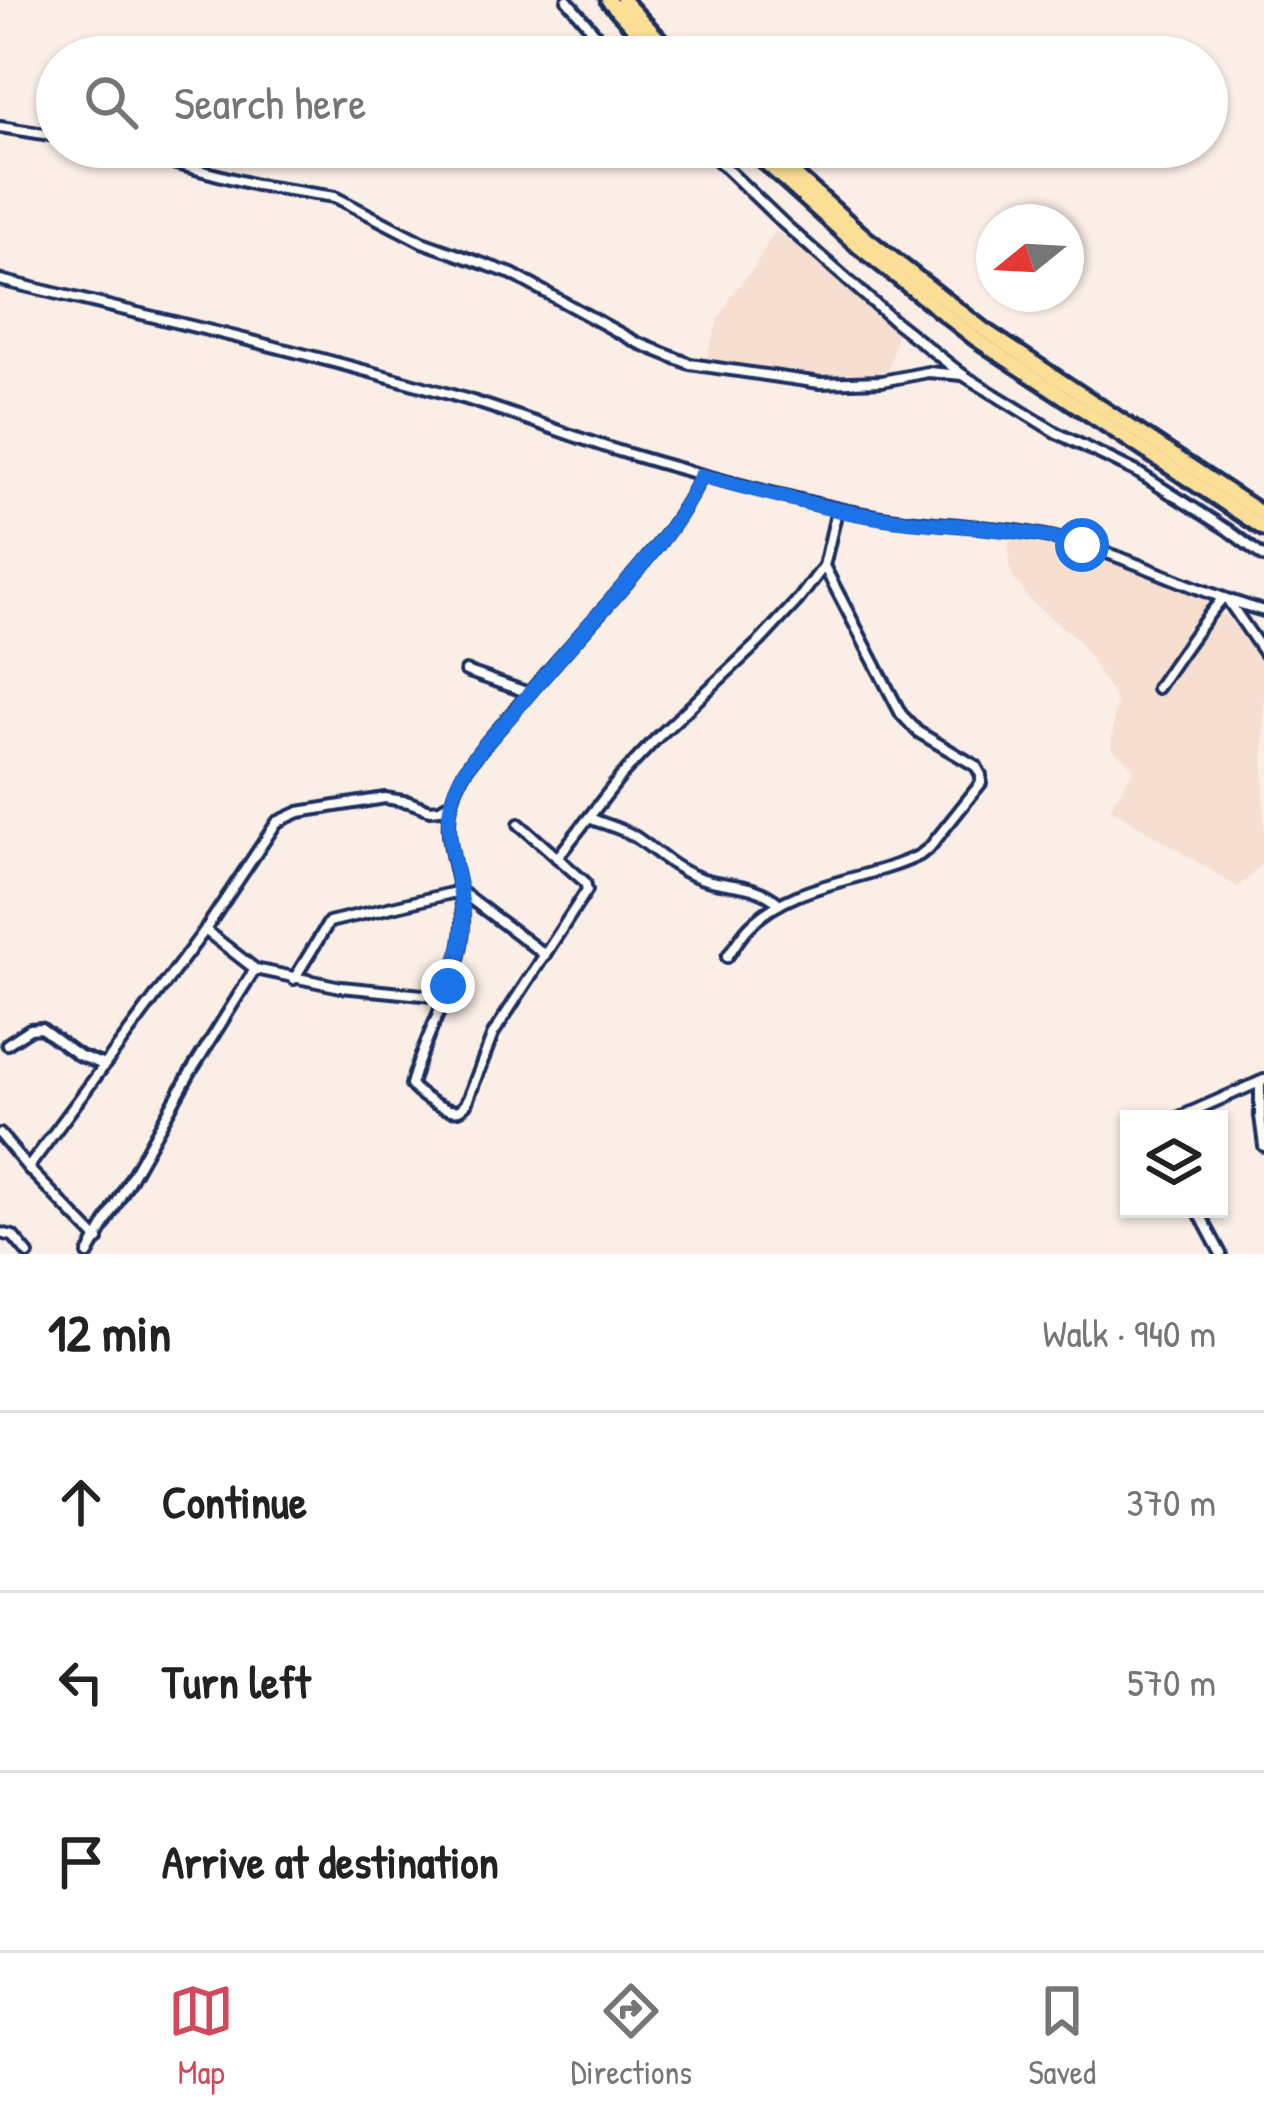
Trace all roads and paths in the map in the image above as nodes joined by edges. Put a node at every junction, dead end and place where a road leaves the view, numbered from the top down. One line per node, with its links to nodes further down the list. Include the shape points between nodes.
1 (567, 0): 4 (street)
2 (608, 0): 5 (highway)
3 (623, 0): 6 (highway)
4 (597, 36)
5 (641, 36)
6 (656, 36)
7 (0, 127): 8 (street)
8 (36, 133)
9 (192, 168): 14 (street, via 335,197 690,364 820,383)
10 (726, 168): 14 (street)
11 (771, 168): 18 (highway, via 976,339)
12 (788, 168): 17 (highway, via 984,330)
13 (0, 280): 15 (street, via 412,383)
14 (963, 375): 19 (street, via 1137,472)
15 (701, 476): 16 (street); 26 (street, via 637,573)
16 (837, 509): 20 (street); 21 (street, via 1051,537)
17 (1264, 515)
18 (1264, 529)
19 (1264, 557)
20 (824, 566): 28 (street); 32 (street, via 902,714 976,766 981,783 920,856)
21 (1225, 601): 22 (street); 23 (street); 25 (street, via 1192,633)
22 (1264, 611)
23 (1264, 653)
24 (466, 671): 26 (street)
25 (1157, 688)
26 (529, 693): 27 (street, via 470,763)
27 (452, 802): 31 (street, via 449,839); 33 (street, via 430,810 386,798 286,816)
28 (589, 818): 30 (street); 32 (street, via 684,872 755,888)
29 (519, 824): 30 (street)
30 (557, 858): 34 (street, via 587,890)
31 (460, 891): 34 (street); 37 (street, via 328,922); 38 (street, via 462,940)
32 (780, 904): 35 (street, via 752,923)
33 (205, 930): 36 (street); 40 (street)
34 (545, 956): 38 (street, via 455,1111 411,1085)
35 (727, 957)
36 (255, 969): 37 (street); 48 (street)
37 (294, 979): 38 (street)
38 (443, 998)
39 (8, 1044): 40 (street, via 41,1028)
40 (104, 1065): 45 (street)
41 (1262, 1081): 42 (street); 44 (street)
42 (1196, 1110)
43 (0, 1134): 45 (street)
44 (1264, 1147)
45 (28, 1168): 48 (street)
46 (1202, 1218): 51 (street)
47 (0, 1233): 49 (street)
48 (98, 1240): 50 (street)
49 (28, 1254)
50 (88, 1254)
51 (1220, 1254)

